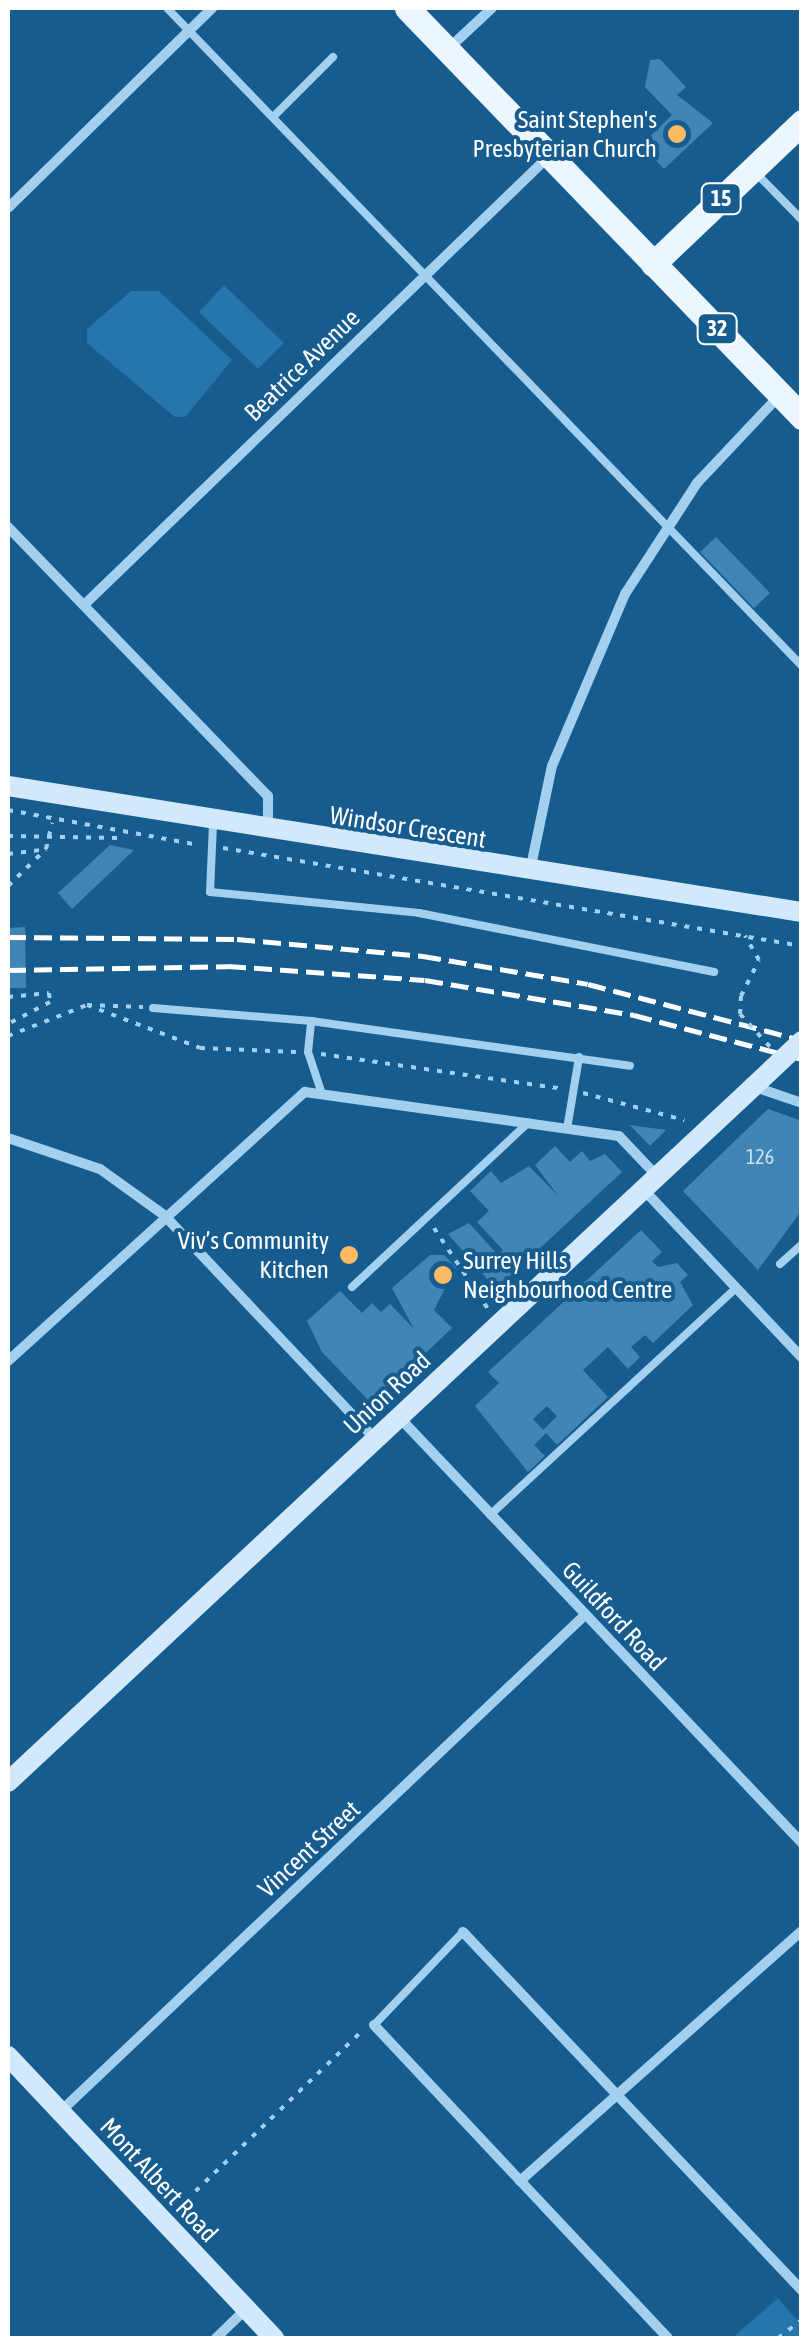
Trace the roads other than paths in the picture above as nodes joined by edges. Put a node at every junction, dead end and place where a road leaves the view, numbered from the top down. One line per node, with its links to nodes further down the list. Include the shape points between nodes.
1 (167, 8): 5 (lane)
2 (212, 8): 5 (street)
3 (407, 8): 6 (main road, 32)
4 (492, 8): 6 (street)
5 (189, 30): 8 (lane); 12 (street)
6 (448, 50): 10 (main road, 32)
7 (333, 57): 8 (lane)
8 (273, 117): 15 (lane)
9 (802, 122): 11 (main road, 15)
10 (550, 156): 14 (main road, 32); 15 (street, Beatrice Avenue)
11 (752, 169): 13 (lane); 14 (main road, 15)
12 (8, 208)
13 (802, 220)
14 (654, 264): 16 (main road, 32)
15 (425, 274): 19 (lane); 20 (street, Beatrice Avenue)
16 (781, 395): 17 (main road, 32); 19 (street)
17 (802, 417)
18 (8, 526): 20 (street)
19 (666, 527): 21 (lane); 25 (street, via 582,680 552,766)
20 (84, 605): 24 (street, via 268,796)
21 (802, 666)
22 (8, 786): 23 (main road, Windsor Crescent)
23 (213, 824): 24 (main road, Windsor Crescent); 27 (lane, via 210,892 419,913)
24 (268, 832): 25 (main road, Windsor Crescent)
25 (530, 871): 26 (main road, Windsor Crescent)
26 (802, 912)
27 (714, 972)
28 (153, 1008): 29 (lane)
29 (311, 1021): 31 (lane); 34 (lane, via 308,1052)
30 (802, 1041): 33 (main road, Union Road, bridge)
31 (579, 1057): 32 (lane); 37 (lane)
32 (630, 1066)
33 (754, 1086): 35 (street); 39 (main road, Union Road)
34 (320, 1091): 36 (street); 40 (street, via 282,1106)
35 (802, 1103)
36 (528, 1123): 37 (street); 43 (lane)
37 (567, 1128): 39 (street, via 619,1136)
38 (8, 1138): 40 (street, via 100,1170)
39 (650, 1182): 44 (street); 47 (main road, Union Road)
40 (164, 1214): 46 (street); 48 (street)
41 (802, 1244): 42 (lane)
42 (780, 1264)
43 (352, 1287)
44 (736, 1288): 45 (street); 49 (lane)
45 (802, 1358)
46 (8, 1361)
47 (398, 1416): 48 (main road, Union Road); 49 (street, Guildford Road)
48 (375, 1439): 51 (main road, Union Road)
49 (490, 1514): 50 (street, Guildford Road)
50 (585, 1615): 52 (street, Guildford Road); 58 (street, Vincent Street)
51 (8, 1782)
52 (802, 1843)
53 (802, 1931): 57 (street)
54 (464, 1932): 55 (lane); 57 (street)
55 (374, 2025): 59 (street)
56 (8, 2056): 58 (main road, Mont Albert Road)
57 (617, 2095): 59 (street); 60 (street)
58 (61, 2111): 61 (main road, Mont Albert Road)
59 (520, 2181): 64 (street)
60 (802, 2290)
61 (246, 2309): 62 (street); 63 (main road, Mont Albert Road)
62 (216, 2338)
63 (274, 2338)
64 (668, 2338)

